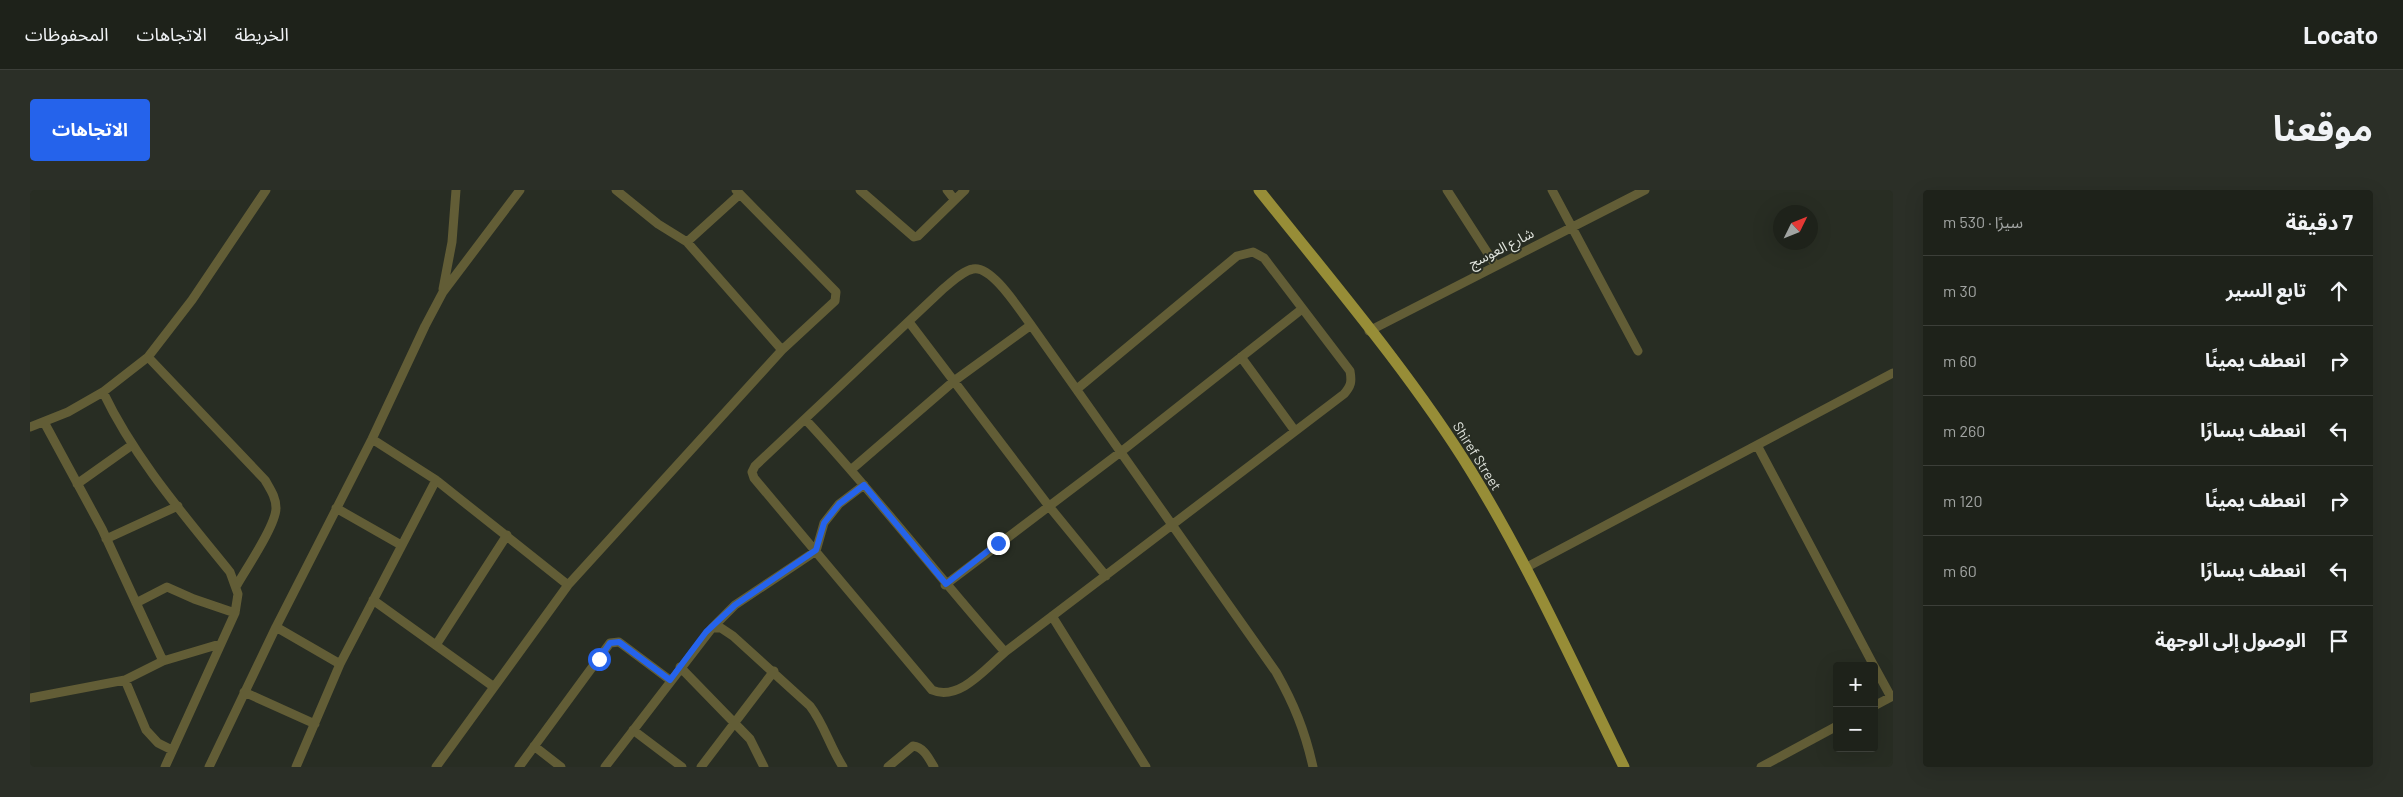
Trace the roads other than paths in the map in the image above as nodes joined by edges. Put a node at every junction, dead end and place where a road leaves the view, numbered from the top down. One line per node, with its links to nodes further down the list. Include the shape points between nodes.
1 (266, 190): 24 (street, via 192,300)
2 (456, 190): 17 (street, via 452,242)
3 (520, 190): 17 (street)
4 (616, 190): 15 (street, via 658,224)
5 (860, 190): 13 (street, via 914,237)
6 (947, 190): 13 (street)
7 (965, 190): 13 (street)
8 (1259, 190): 21 (main road, Shiref Street)
9 (1447, 190): 16 (street)
10 (1552, 190): 14 (street)
11 (1645, 190): 14 (street, شارع العوسج)
12 (738, 192): 15 (street); 22 (street, via 836,292 832,305)
13 (954, 199)
14 (1573, 228): 16 (street, شارع العوسج); 23 (street)
15 (687, 242): 22 (street)
16 (1496, 266): 21 (street, شارع العوسج)
17 (442, 292): 34 (street)
18 (1302, 308): 25 (street); 28 (street, via 1264,258 1253,252 1244,253); 33 (street, via 1350,371 1352,380 1344,394)
19 (909, 322): 20 (street, via 944,289 974,268 994,277); 27 (street); 30 (street)
20 (1031, 325): 27 (street); 28 (street)
21 (1369, 331): 50 (main road, Shiref Street, via 1419,395 1471,471)
22 (782, 350): 54 (street)
23 (1638, 352)
24 (148, 357): 29 (street); 53 (street, via 264,480 276,503 275,519)
25 (1241, 357): 33 (street); 37 (street)
26 (1893, 373): 36 (street)
27 (954, 381): 38 (street); 42 (street)
28 (1077, 389): 37 (street)
29 (103, 392): 31 (street); 35 (street, via 119,427)
30 (806, 419): 38 (street); 49 (street, via 752,472)
31 (44, 422): 32 (street); 40 (street)
32 (30, 427)
33 (1295, 431): 45 (street)
34 (372, 440): 39 (street); 44 (street)
35 (132, 445): 40 (street); 43 (street)
36 (1757, 446): 50 (street); 65 (street)
37 (1122, 451): 42 (street); 45 (street)
38 (852, 468): 41 (street)
39 (436, 480): 46 (street); 48 (street)
40 (77, 484): 47 (street)
41 (864, 485): 49 (street, via 839,504 824,523); 52 (street)
42 (1048, 505): 51 (street); 52 (street)
43 (178, 506): 47 (street); 53 (street)
44 (336, 508): 48 (street); 59 (street)
45 (1172, 525): 51 (street); 97 (street, via 1276,672 1294,703)
46 (508, 535): 54 (street); 62 (street)
47 (106, 539): 56 (street)
48 (401, 545): 55 (street)
49 (816, 550): 60 (street, via 735,605); 63 (street, via 932,690 945,694 962,688)
50 (1525, 568): 98 (main road, Shiref Street)
51 (1106, 576): 58 (street)
52 (946, 584): 63 (street)
53 (237, 585): 57 (street)
54 (568, 585): 72 (street)
55 (373, 600): 62 (street); 66 (street)
56 (136, 603): 57 (street, via 167,587); 64 (street)
57 (235, 613): 61 (street)
58 (1052, 616): 63 (street); 96 (street)
59 (276, 627): 66 (street); 73 (street)
60 (712, 628): 67 (street); 68 (street, via 721,628 733,636)
61 (220, 644): 64 (street); 82 (street)
62 (436, 645): 72 (street)
63 (1005, 652)
64 (163, 661): 70 (street)
65 (1872, 662)
66 (340, 664): 78 (street)
67 (680, 667): 71 (street); 77 (street)
68 (774, 671): 77 (street); 93 (street, via 817,714 830,747)
69 (1878, 673): 74 (street)
70 (125, 680): 75 (street); 82 (street, via 146,730 158,744)
71 (670, 680): 80 (street); 81 (street, via 619,642 610,643)
72 (494, 688): 86 (street)
73 (244, 692): 78 (street); 84 (street)
74 (1892, 697): 76 (street)
75 (30, 698)
76 (1878, 704)
77 (735, 723): 91 (street); 92 (street, via 757,750)
78 (315, 724): 85 (street)
79 (1833, 728): 99 (street)
80 (633, 730): 89 (street); 90 (street)
81 (534, 746): 87 (street); 88 (street)
82 (172, 750): 83 (street)
83 (165, 767)
84 (209, 767)
85 (296, 767)
86 (436, 767)
87 (519, 767)
88 (561, 767)
89 (605, 767)
90 (682, 767)
91 (701, 767)
92 (764, 767)
93 (843, 767)
94 (888, 767): 95 (street, via 913,746 918,746)
95 (934, 767)
96 (1146, 767)
97 (1313, 767)
98 (1624, 767)
99 (1761, 767)

